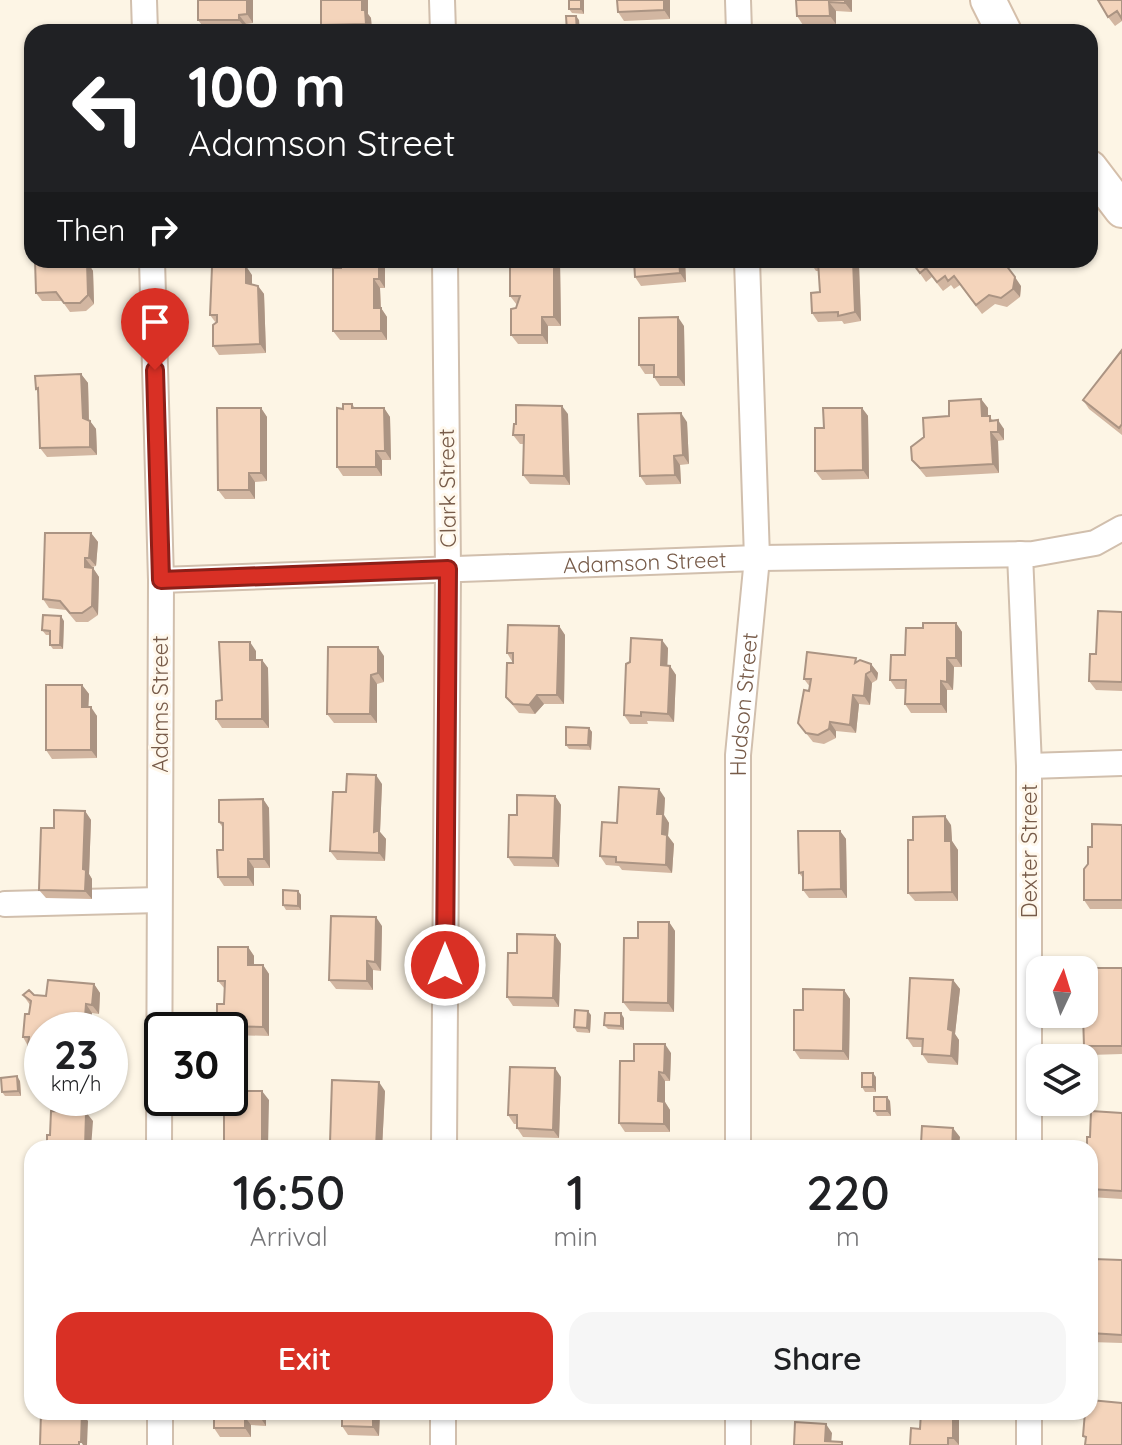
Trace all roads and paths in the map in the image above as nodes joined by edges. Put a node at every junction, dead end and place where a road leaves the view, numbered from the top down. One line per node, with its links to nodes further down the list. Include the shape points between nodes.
1 (144, 0): 5 (street)
2 (442, 0): 6 (street)
3 (738, 0): 7 (street)
4 (988, 0): 8 (main road)
5 (145, 24)
6 (443, 24)
7 (739, 24)
8 (1000, 24)
9 (1098, 178): 10 (main road)
10 (1122, 210)
11 (152, 268): 18 (street, Adams Street)
12 (445, 268): 17 (street, Clark Street)
13 (747, 268): 16 (street, Hudson Street)
14 (1122, 528): 15 (street, Adamson Street, via 1095,543)
15 (1020, 554): 16 (street, Adamson Street); 20 (street, Dexter Street)
16 (757, 558): 17 (street, Adamson Street); 25 (street, Hudson Street, via 738,755)
17 (448, 569): 18 (street, Adamson Street); 24 (street, Clark Street)
18 (161, 580): 21 (street, Adams Street)
19 (1122, 763): 20 (street)
20 (1029, 766): 26 (street, Dexter Street)
21 (159, 900): 22 (street); 23 (street, Adams Street)
22 (5, 904)
23 (159, 1140)
24 (444, 1140)
25 (738, 1140)
26 (1029, 1140)
27 (160, 1420): 31 (street)
28 (443, 1420): 32 (street)
29 (738, 1420): 33 (street)
30 (1029, 1420): 34 (street)
31 (160, 1445)
32 (443, 1445)
33 (738, 1445)
34 (1029, 1445)

